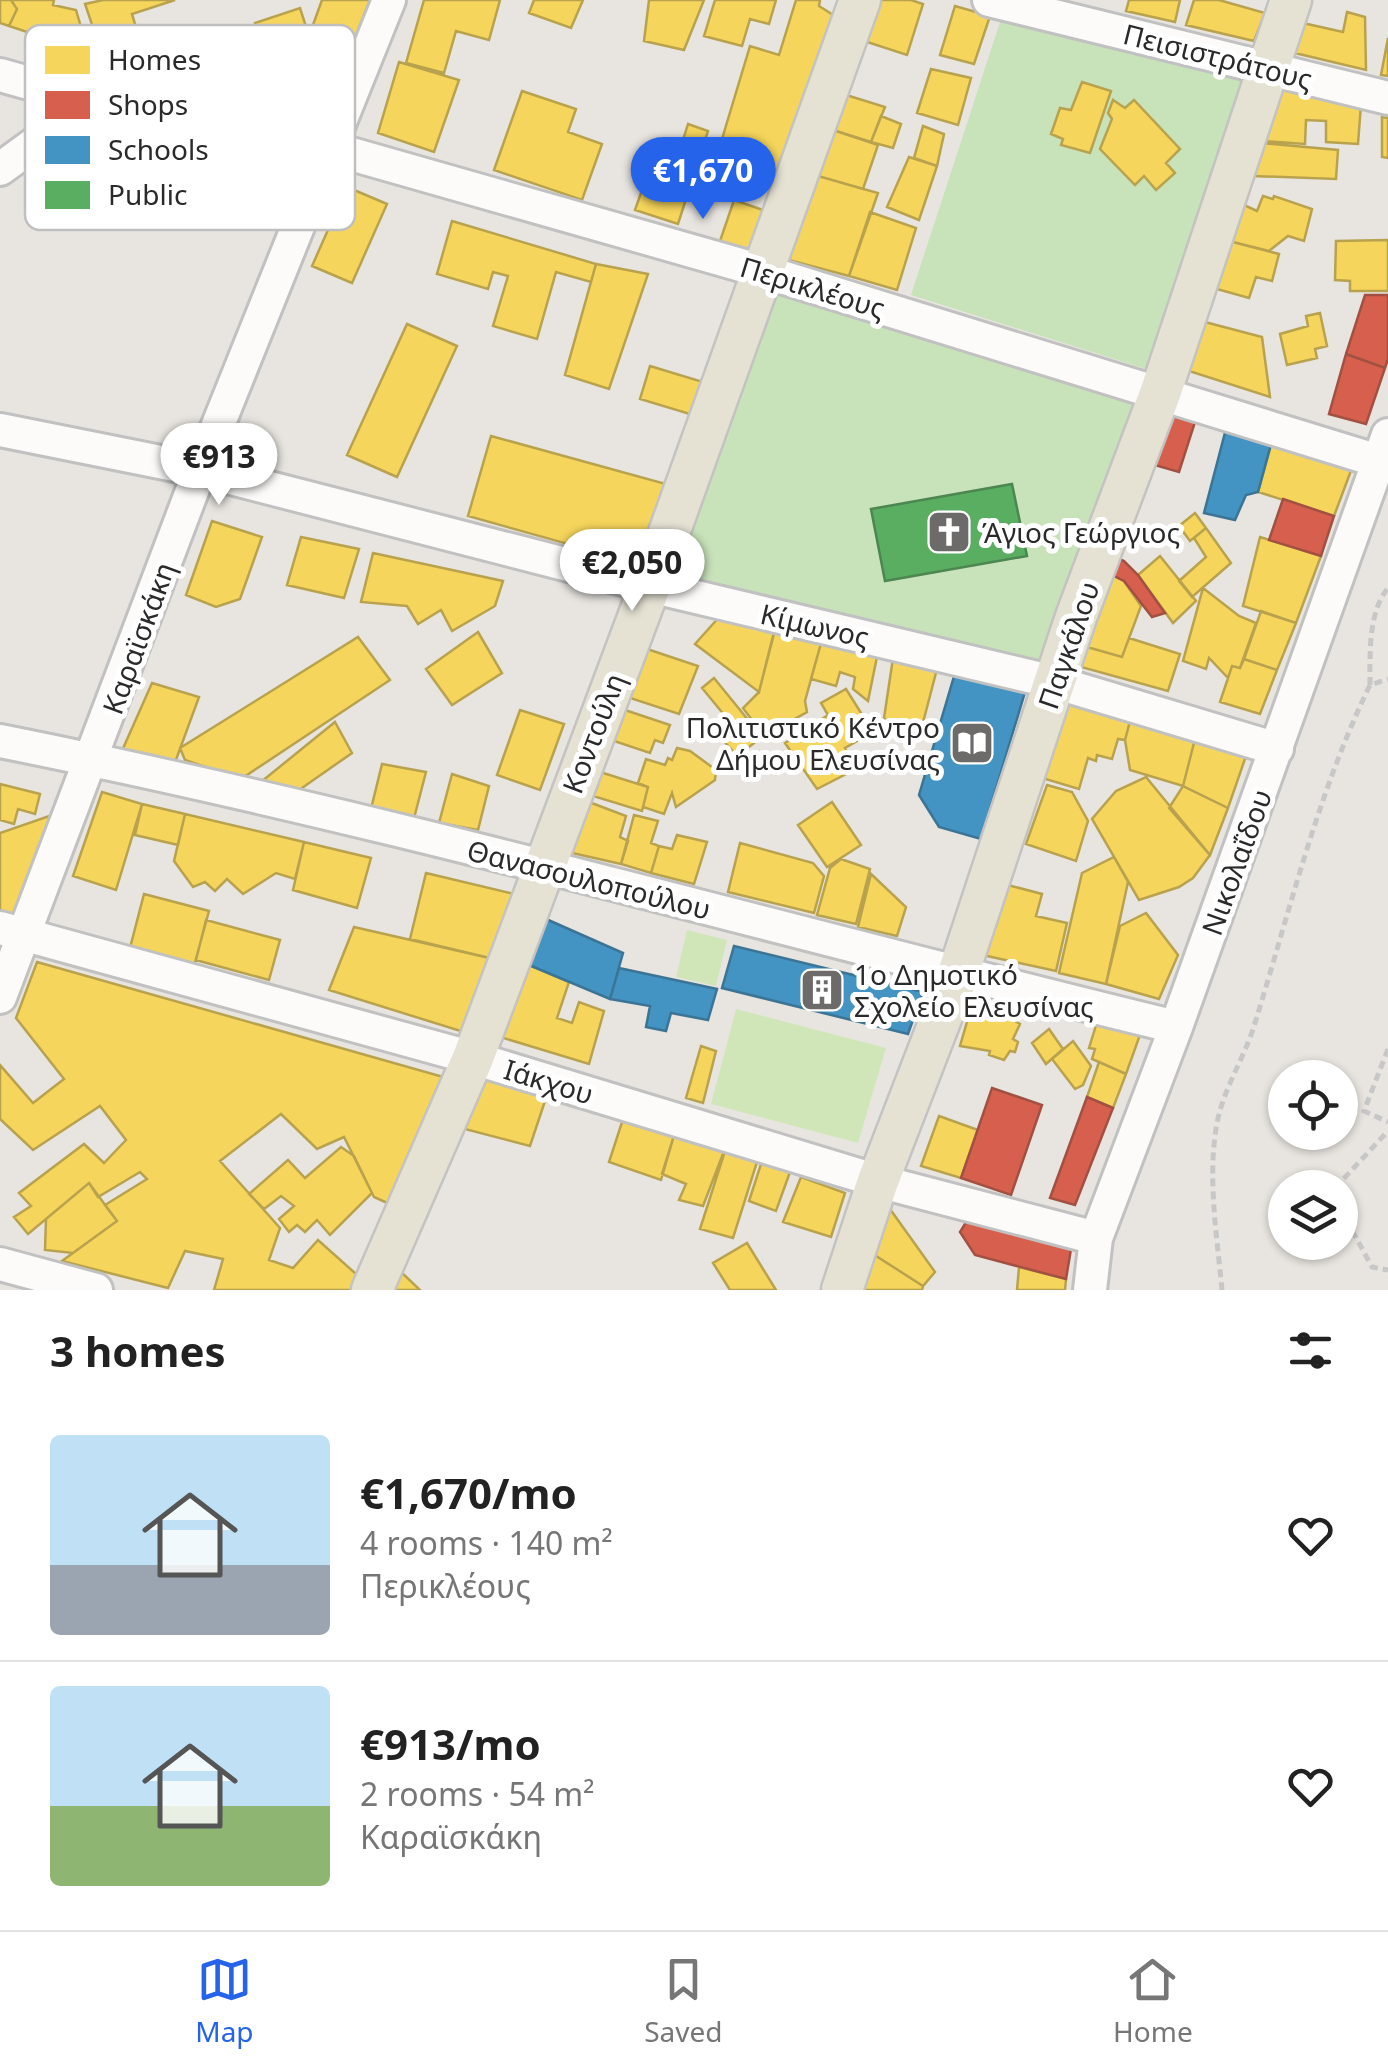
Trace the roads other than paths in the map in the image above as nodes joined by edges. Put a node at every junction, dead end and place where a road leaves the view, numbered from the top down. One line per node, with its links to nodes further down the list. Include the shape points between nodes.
1 (389, 0): 8 (street, Καραϊσκάκη)
2 (860, 0): 14 (main road, Κοντούλη)
3 (989, 0): 5 (street, Πεισιστράτους)
4 (1292, 0): 5 (main road, Παγκάλου)
5 (1268, 68): 9 (street, Πεισιστράτους); 15 (main road, Παγκάλου)
6 (0, 75): 7 (street, Περικλέους)
7 (25, 82)
8 (355, 85)
9 (1388, 98)
10 (25, 151): 12 (street)
11 (355, 155): 14 (street, Περικλέους)
12 (0, 169)
13 (297, 230): 18 (street, Καραϊσκάκη)
14 (762, 271): 15 (street, Περικλέους); 19 (main road, Κοντούλη)
15 (1161, 391): 17 (street, Περικλέους); 20 (main road, Παγκάλου)
16 (0, 430): 18 (street, Κίμωνος)
17 (1385, 453): 22 (street, Νικολαΐδου)
18 (200, 470): 19 (street, Κίμωνος); 23 (street, Καραϊσκάκη)
19 (650, 586): 20 (street, Κίμωνος); 24 (main road, Κοντούλη)
20 (1054, 682): 22 (street, Κίμωνος); 26 (main road, Παγκάλου)
21 (0, 740): 23 (street, Θανασουλοπούλου)
22 (1277, 750): 28 (street, Νικολαΐδου)
23 (93, 759): 24 (street, Θανασουλοπούλου); 25 (street, Καραϊσκάκη)
24 (542, 866): 26 (street, Θανασουλοπούλου); 29 (main road, Κοντούλη)
25 (12, 931): 27 (street, Καραϊσκάκη); 29 (street, Ιάκχου)
26 (958, 974): 28 (street, Θανασουλοπούλου); 30 (main road, Παγκάλου)
27 (0, 997)
28 (1176, 1027): 31 (street, Νικολαΐδου)
29 (472, 1058): 30 (street, Ιάκχου); 34 (main road, Κοντούλη)
30 (878, 1182): 31 (street, Ιάκχου); 35 (main road, Παγκάλου)
31 (1096, 1238): 36 (street, Νικολαΐδου)
32 (0, 1264): 33 (street)
33 (96, 1290)
34 (372, 1290)
35 (842, 1290)
36 (1090, 1290)

